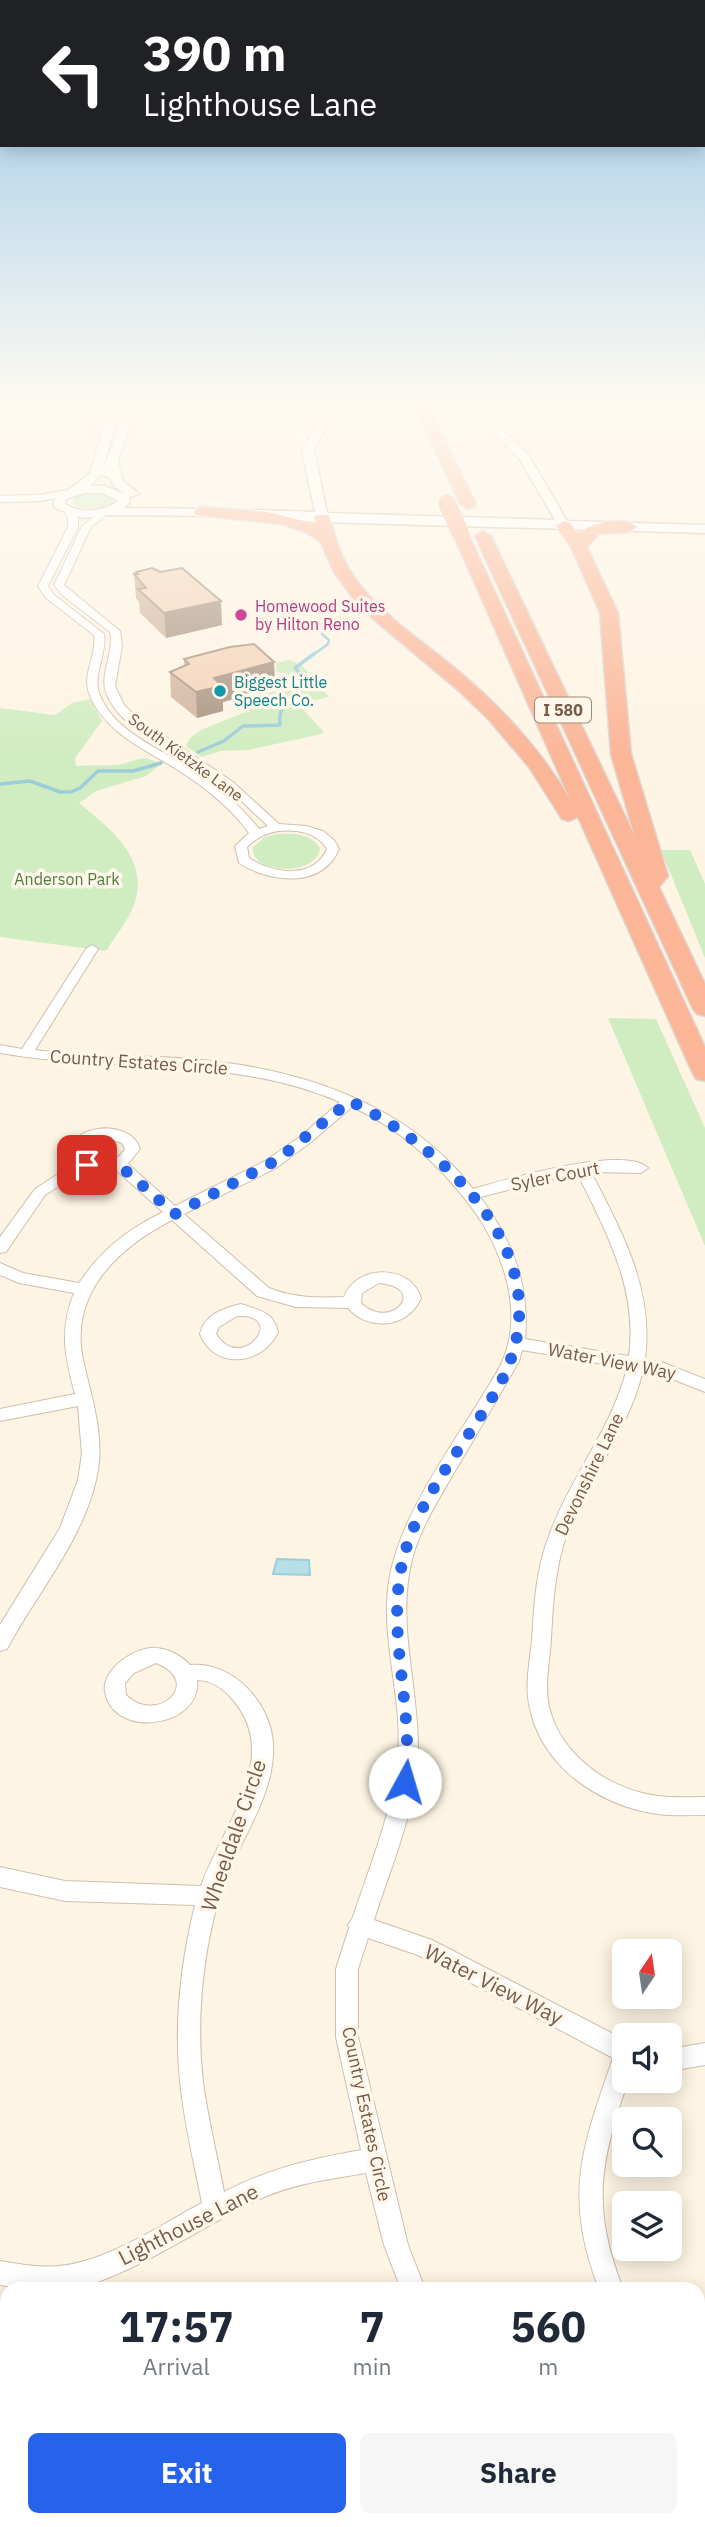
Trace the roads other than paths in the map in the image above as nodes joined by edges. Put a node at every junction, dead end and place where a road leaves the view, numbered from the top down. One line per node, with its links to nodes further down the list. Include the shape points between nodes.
1 (73, 525): 14 (street, South Kietzke Lane, via 43,586 49,596 99,635 93,688 102,709 128,733 212,789)
2 (89, 525): 13 (street, South Kietzke Lane, via 59,585 114,631 117,646 109,684 114,698 134,722 229,784)
3 (304, 525): 11 (highway)
4 (324, 525): 11 (highway)
5 (457, 525): 16 (highway, I 580, bridge)
6 (477, 525): 15 (highway, I 580)
7 (565, 525): 12 (highway)
8 (606, 525): 9 (main road)
9 (629, 527): 10 (main road); 12 (highway, via 588,531)
10 (705, 529)
11 (326, 538): 16 (highway, via 342,573 363,602 465,686 523,745 592,860)
12 (579, 547): 15 (highway, via 609,613 621,754 657,876)
13 (277, 828): 14 (street); 14 (street, via 316,832 331,842 332,857 307,872 264,872 240,853 246,840)
14 (256, 834)
15 (647, 887): 18 (highway, I 580)
16 (620, 888): 21 (highway, I 580)
17 (92, 949): 20 (street)
18 (705, 1009)
19 (0, 1049): 20 (street, Country Estates Circle)
20 (26, 1054): 22 (street, Country Estates Circle, via 224,1066 286,1079)
21 (705, 1074)
22 (350, 1101): 27 (street, Country Estates Circle, via 429,1150); 28 (street, via 277,1160)
23 (85, 1163): 24 (street, via 97,1167); 24 (street, via 76,1154 81,1140 111,1132 132,1145 127,1159); 29 (street, via 40,1192)
24 (118, 1164): 28 (street)
25 (582, 1168): 26 (street, Syler Court); 27 (street, Syler Court); 36 (street, Devonshire Lane, via 638,1303)
26 (641, 1168)
27 (470, 1195): 35 (street, Country Estates Circle, via 508,1254 518,1298)
28 (175, 1214): 31 (street, via 121,1244); 32 (street)
29 (0, 1248)
30 (0, 1268): 31 (street, via 19,1278)
31 (83, 1289): 38 (street, via 74,1315 72,1344)
32 (273, 1297): 33 (street, via 305,1303); 34 (street)
33 (352, 1302)
34 (258, 1314)
35 (517, 1343): 36 (street, Water View Way); 45 (street, Country Estates Circle, via 500,1383 428,1502 404,1554 398,1583 397,1640 408,1755 397,1812)
36 (636, 1362): 37 (street, Water View Way); 42 (street, Devonshire Lane, via 628,1393 570,1508 551,1558 542,1610 539,1706 557,1748 590,1780 632,1800)
37 (705, 1386)
38 (83, 1399): 39 (street); 40 (street, via 92,1453 78,1509)
39 (0, 1415)
40 (0, 1643)
41 (186, 1673): 44 (street, Wheeldale Circle, via 204,1671 240,1693 252,1709 263,1746 252,1792)
42 (705, 1806)
43 (0, 1877): 44 (street, via 65,1891)
44 (208, 1896): 51 (street, Wheeldale Circle, via 191,1992 189,2042 193,2095)
45 (359, 1925): 46 (street, Water View Way, via 424,1947); 50 (street, Country Estates Circle, via 347,1969 347,2037)
46 (612, 2047)
47 (705, 2054): 48 (street)
48 (682, 2058)
49 (613, 2093): 54 (street, via 591,2165 589,2196 600,2266)
50 (375, 2159): 51 (street, Lighthouse Lane, via 292,2175); 53 (street, Country Estates Circle, via 396,2245)
51 (215, 2208): 52 (street, Lighthouse Lane, via 85,2274 58,2279)
52 (0, 2273)
53 (410, 2282)
54 (608, 2282)

